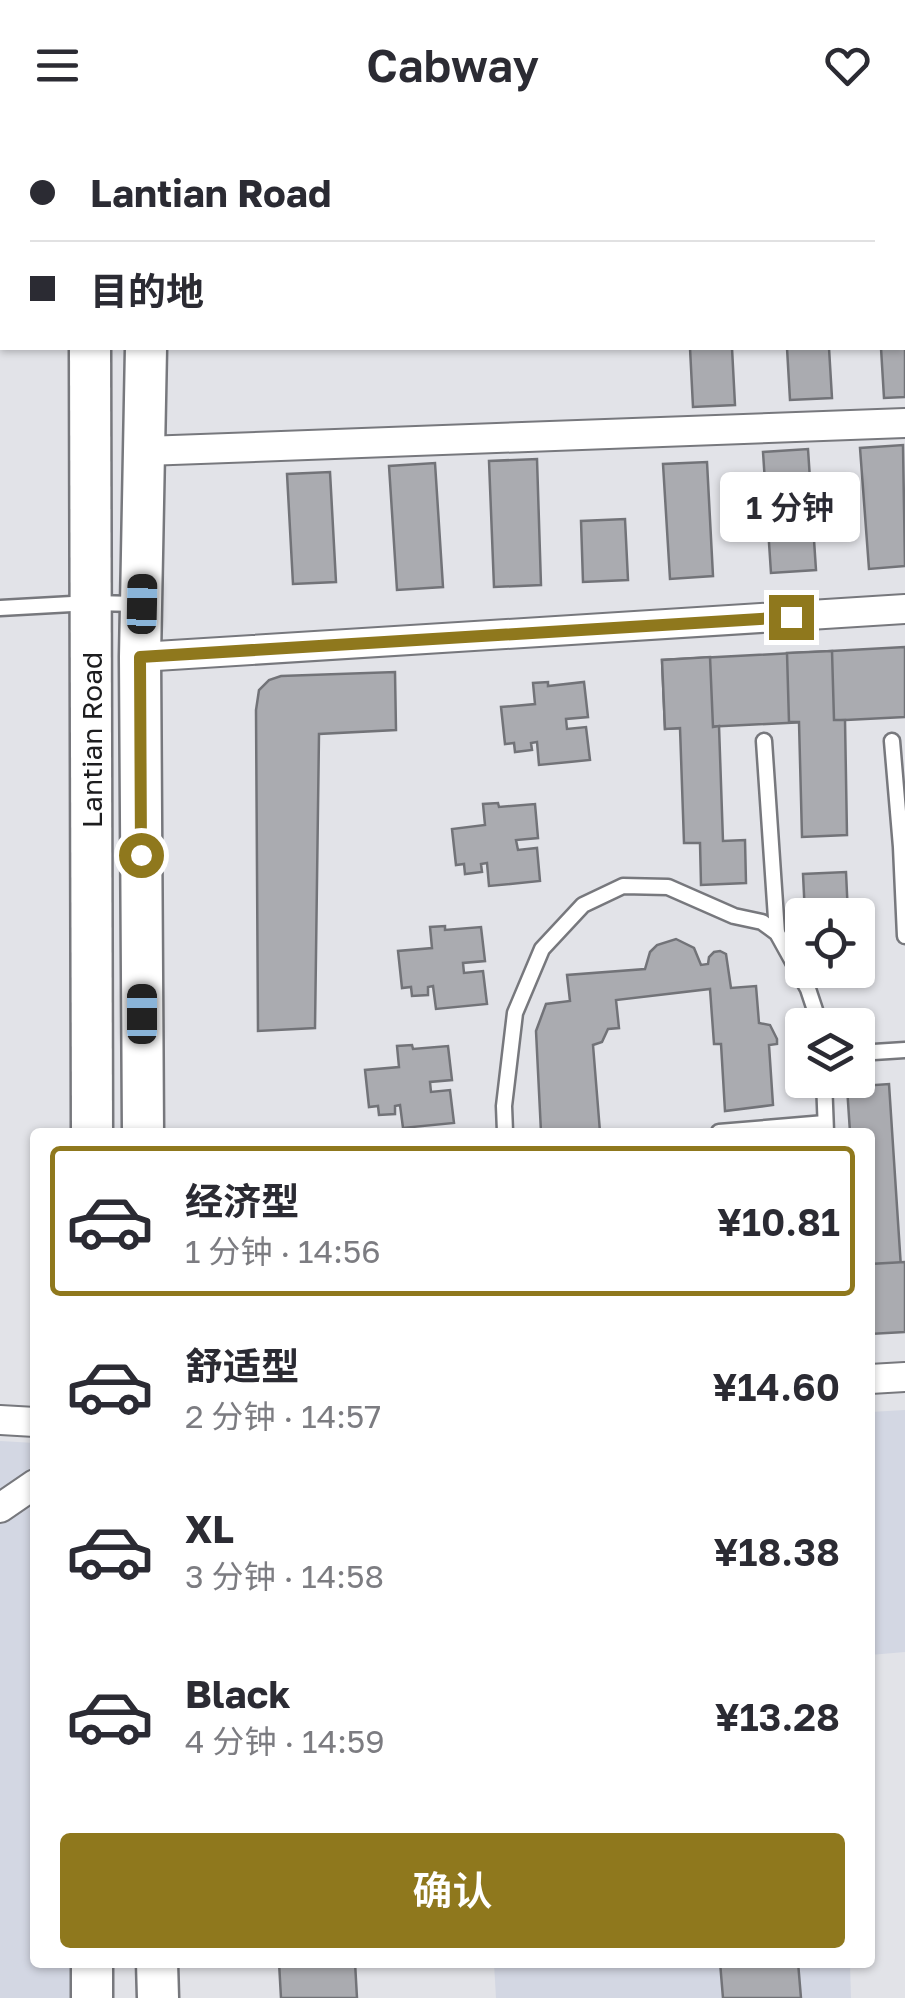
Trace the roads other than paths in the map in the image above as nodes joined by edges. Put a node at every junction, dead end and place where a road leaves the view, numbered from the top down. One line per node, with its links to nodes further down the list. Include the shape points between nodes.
1 (90, 350): 5 (street, Lantian Road)
2 (146, 350): 4 (street, Lantian Road)
3 (905, 424): 4 (street)
4 (144, 451): 6 (street, Lantian Road)
5 (90, 604): 6 (lane); 7 (lane); 18 (street, Lantian Road)
6 (142, 604): 9 (street, Lantian Road)
7 (0, 608)
8 (905, 610): 9 (street)
9 (140, 657): 19 (street, Lantian Road)
10 (764, 741): 12 (lane)
11 (892, 741): 13 (lane)
12 (776, 933): 14 (lane); 20 (lane, via 668,887 623,886 583,905 542,949 515,1013)
13 (905, 936)
14 (814, 1008)
15 (905, 1050): 16 (lane)
16 (875, 1052)
17 (825, 1098): 21 (lane)
18 (92, 1128)
19 (143, 1128)
20 (505, 1128)
21 (826, 1128)
22 (905, 1377): 23 (street)
23 (875, 1379)
24 (0, 1420): 25 (street)
25 (30, 1422)
26 (30, 1487): 27 (street)
27 (0, 1508)
28 (92, 1968): 30 (street)
29 (157, 1968): 31 (street)
30 (92, 1998)
31 (158, 1998)

